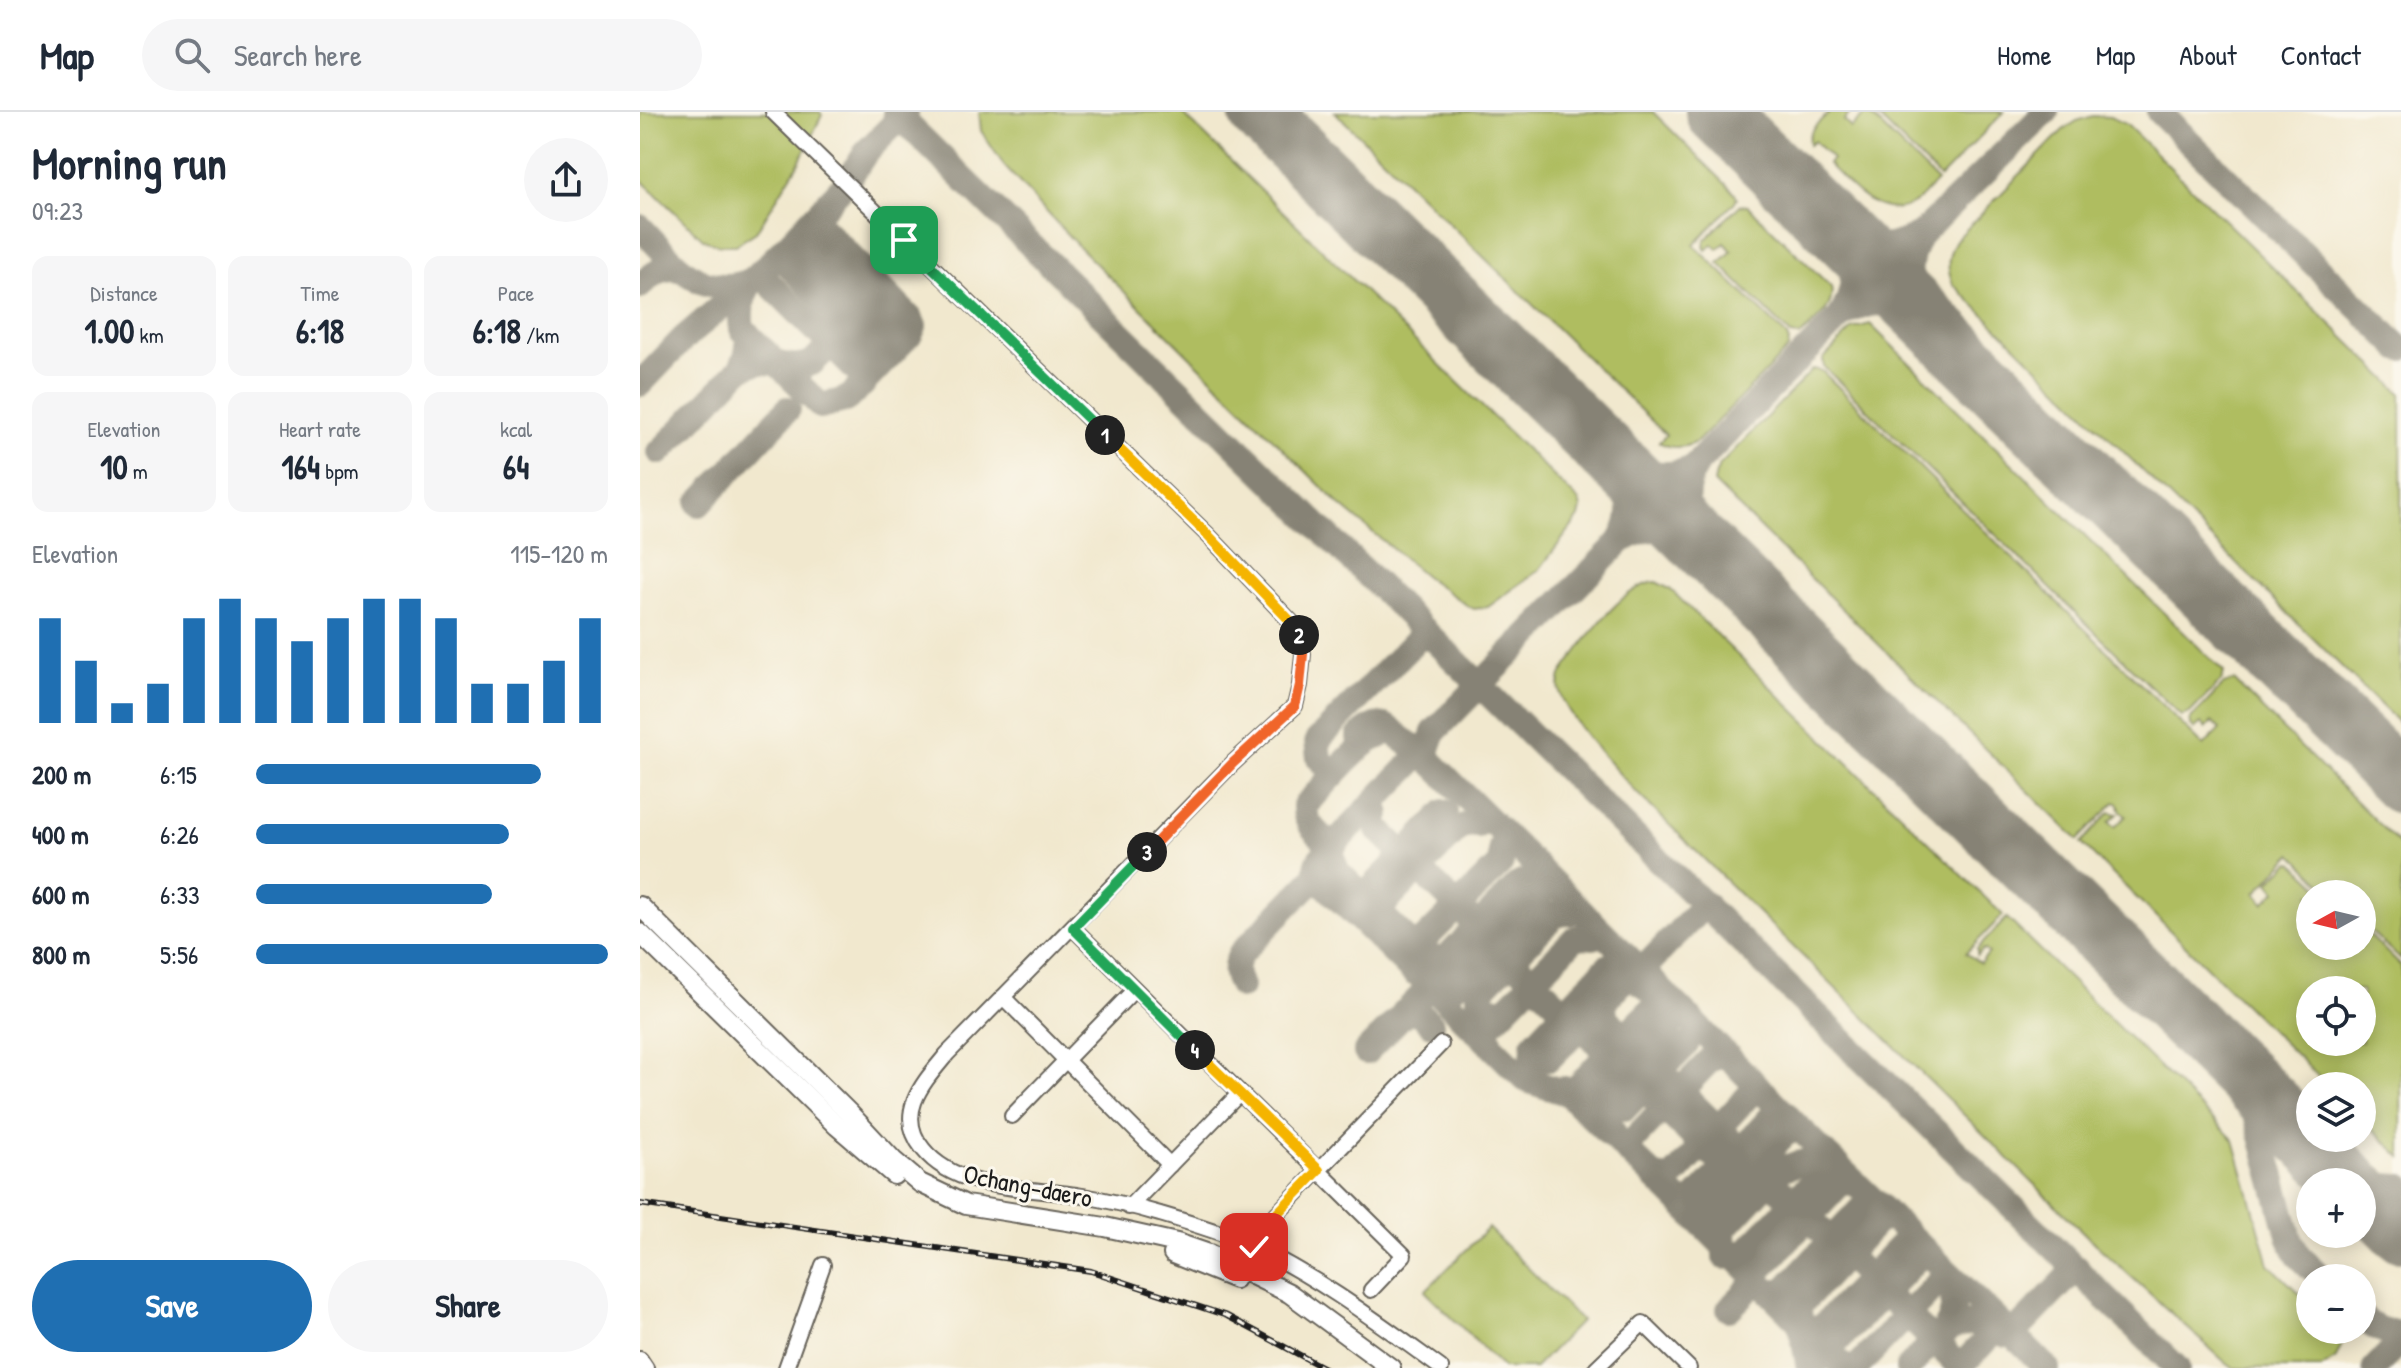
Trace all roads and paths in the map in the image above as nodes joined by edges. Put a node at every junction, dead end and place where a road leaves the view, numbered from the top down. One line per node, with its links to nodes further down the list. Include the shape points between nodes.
1 (773, 112): 3 (street, via 1298,629 1303,654 1295,706)
2 (640, 906): 21 (main road, Ochang-daero, via 920,1183 966,1205 1105,1227 1209,1254 1289,1293)
3 (1073, 928): 5 (street); 6 (street)
4 (640, 933): 20 (main road, Ochang-daero, via 837,1126 923,1196 996,1222 1175,1255 1252,1286)
5 (1134, 990): 8 (street); 9 (street)
6 (1003, 997): 8 (street); 13 (street, via 921,1084 913,1100 911,1127 922,1149 971,1180)
7 (1441, 1044): 12 (street)
8 (1064, 1061): 10 (street); 11 (street)
9 (1239, 1094): 11 (street); 12 (street)
10 (1012, 1116)
11 (1170, 1165): 13 (street)
12 (1319, 1170): 14 (street, via 1266,1225); 16 (street, via 1404,1255)
13 (1129, 1207): 14 (street)
14 (1254, 1247): 22 (street, via 1336,1292)
15 (823, 1265): 19 (street)
16 (1371, 1290)
17 (640, 1359): 18 (street)
18 (646, 1368)
19 (786, 1368)
20 (1371, 1368)
21 (1391, 1368)
22 (1441, 1368)
23 (1596, 1368): 24 (street, via 1643,1323)
24 (1689, 1368)

